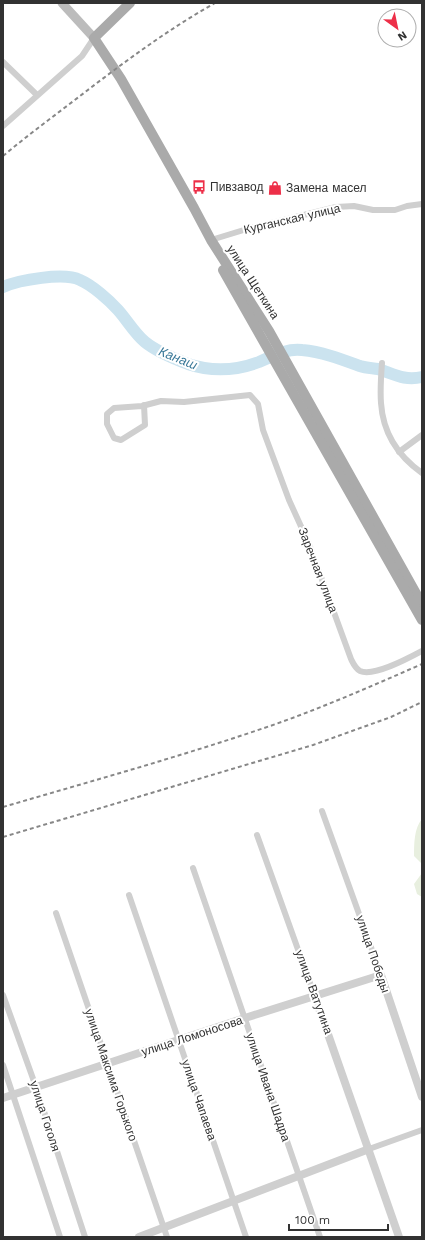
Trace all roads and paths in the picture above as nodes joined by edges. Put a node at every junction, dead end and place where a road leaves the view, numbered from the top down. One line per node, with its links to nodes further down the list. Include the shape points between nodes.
1 (62, 3): 3 (main road, улица Щеткина)
2 (130, 3): 3 (main road)
3 (94, 38): 5 (street, via 82,56); 8 (main road, улица Щеткина)
4 (3, 62): 5 (street)
5 (38, 95): 6 (street)
6 (3, 126)
7 (422, 204): 8 (street, Курганская улица, via 395,210 336,207)
8 (211, 240): 14 (main road, улица Щеткина, via 269,331); 14 (main road, via 209,245 259,335)
9 (382, 363): 12 (street, via 381,403 384,423 393,444)
10 (144, 405): 10 (street, via 114,408 107,414 107,424 114,438 121,440 145,426); 17 (street, Заречная улица, via 161,401 184,402 250,396 258,404 263,430 356,668 367,672 377,671)
11 (422, 435): 12 (street)
12 (400, 452): 13 (street)
13 (422, 473)
14 (407, 586): 15 (main road); 16 (main road)
15 (422, 604)
16 (422, 620)
17 (422, 651)
18 (322, 811): 23 (street, улица Победы)
19 (257, 835): 25 (street, улица Ватутина)
20 (193, 868): 26 (street, улица Ивана Шадра)
21 (129, 895): 27 (street, улица Чапаева)
22 (56, 913): 28 (street, улица Максима Горького)
23 (381, 975): 25 (street, улица Ломоносова); 32 (street, улица Победы)
24 (3, 995): 30 (street, улица Гоголя)
25 (315, 997): 26 (street, улица Ломоносова); 35 (street, улица Ватутина)
26 (244, 1018): 27 (street, улица Ломоносова); 36 (street, улица Ивана Шадра)
27 (179, 1040): 28 (street, улица Ломоносова); 37 (street, улица Чапаева)
28 (107, 1064): 30 (street, улица Ломоносова); 38 (street, улица Максима Горького)
29 (3, 1065): 31 (street, улица Гоголя)
30 (36, 1087): 31 (street, улица Ломоносова); 40 (street, улица Гоголя)
31 (13, 1095): 33 (street, улица Ломоносова); 39 (street, улица Гоголя)
32 (422, 1097)
33 (3, 1098)
34 (422, 1130): 35 (street)
35 (369, 1149): 36 (street); 45 (street, улица Ватутина)
36 (299, 1176): 37 (street); 44 (street, улица Ивана Шадра)
37 (234, 1200): 38 (street); 43 (street, улица Чапаева)
38 (163, 1228): 41 (street); 42 (street, улица Максима Горького)
39 (60, 1237)
40 (85, 1237)
41 (139, 1237)
42 (167, 1237)
43 (246, 1237)
44 (320, 1237)
45 (399, 1237)

